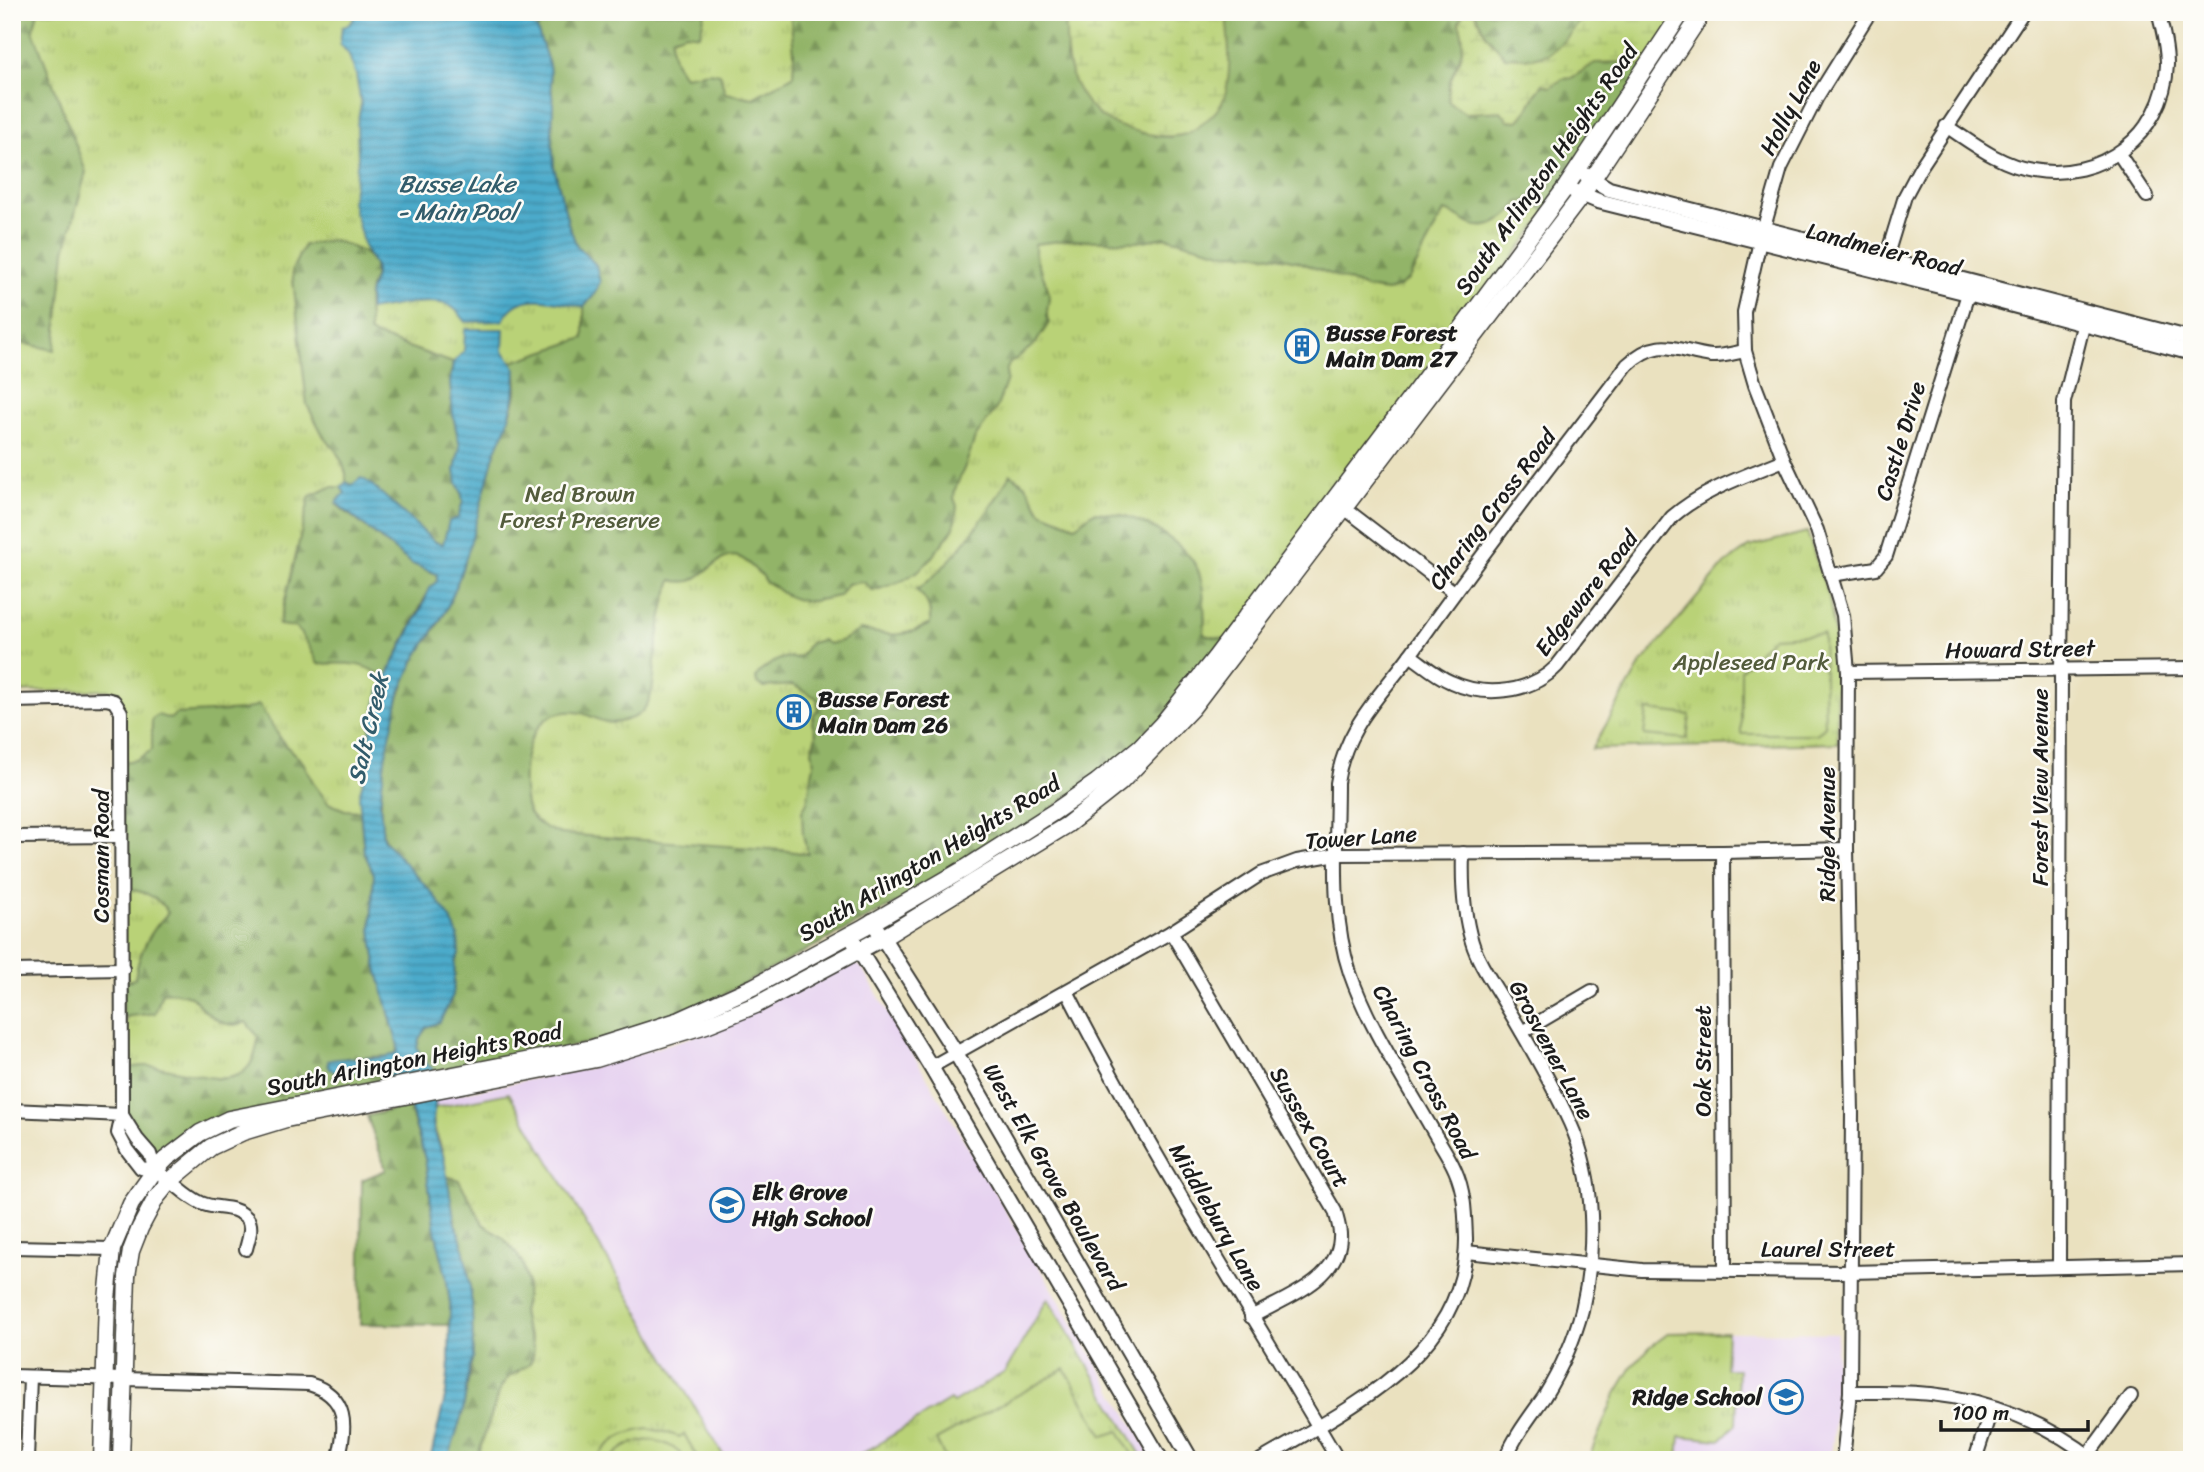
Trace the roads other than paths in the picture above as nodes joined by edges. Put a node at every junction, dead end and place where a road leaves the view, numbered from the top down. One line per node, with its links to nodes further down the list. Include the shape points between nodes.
1 (1682, 12): 8 (main road, South Arlington Heights Road)
2 (1703, 12): 9 (main road, South Arlington Heights Road)
3 (1870, 12): 13 (street, Holly Lane, via 1786,155)
4 (2023, 12): 6 (street)
5 (2158, 12): 7 (street, via 2166,52 2164,85 2150,119)
6 (1946, 126): 7 (street, via 1998,158 2030,170 2073,170); 14 (street, via 1905,196)
7 (2119, 154): 12 (street)
8 (1577, 170): 9 (street, Landmeier Road); 10 (main road, South Arlington Heights Road)
9 (1592, 180): 11 (main road, South Arlington Heights Road); 13 (street, Landmeier Road)
10 (1566, 187): 11 (street, Landmeier Road); 35 (main road, South Arlington Heights Road, via 1162,724 1140,747 1054,812)
11 (1582, 195): 13 (street, Landmeier Road); 21 (main road, South Arlington Heights Road)
12 (2147, 196)
13 (1762, 235): 14 (street, Landmeier Road); 18 (street, Ridge Avenue, via 1744,312)
14 (1884, 266): 15 (street, Landmeier Road)
15 (1970, 287): 16 (street, Landmeier Road); 22 (street, Castle Drive, via 1886,556 1876,568)
16 (2085, 317): 17 (street, Landmeier Road); 19 (street, Landmeier Road); 26 (street, Forest View Avenue, via 2064,402)
17 (2192, 339)
18 (1745, 351): 20 (street, Ridge Avenue); 23 (street, Charing Cross Road, via 1720,356 1665,346 1640,354)
19 (2192, 353)
20 (1784, 460): 22 (street, Ridge Avenue, via 1817,530); 24 (street, Edgeware Road, via 1700,496 1672,517 1557,666 1537,682 1513,690 1466,688 1441,678)
21 (1343, 507): 23 (street); 38 (main road, South Arlington Heights Road, via 1192,708 1120,783 1067,825)
22 (1831, 575): 27 (street, Ridge Avenue, via 1843,615)
23 (1454, 592): 24 (street, Charing Cross Road)
24 (1410, 655): 34 (street, Charing Cross Road, via 1351,734 1343,754 1337,783)
25 (2192, 668): 26 (street, Howard Street)
26 (2061, 670): 27 (street, Howard Street); 59 (street, Forest View Avenue)
27 (1848, 673): 31 (street, Ridge Avenue)
28 (12, 701): 29 (street, Cosman Road, via 114,701 121,712)
29 (121, 836): 30 (street); 40 (street, Cosman Road)
30 (12, 837)
31 (1847, 849): 32 (street, Tower Lane); 61 (street, Ridge Avenue)
32 (1723, 852): 33 (street, Tower Lane); 60 (street, Oak Street)
33 (1463, 853): 34 (street, Tower Lane); 44 (street, Grosvener Lane, via 1472,944)
34 (1337, 854): 36 (street, Tower Lane, via 1261,874); 56 (street, Charing Cross Road, via 1339,925 1350,973 1368,1016 1455,1170 1465,1201)
35 (872, 921): 37 (main road, South Arlington Heights Road); 38 (street, West Elk Grove Boulevard)
36 (1171, 932): 42 (street, Tower Lane); 62 (street, Sussex Court, via 1335,1211 1340,1238 1334,1261 1319,1280)
37 (850, 935): 39 (street); 47 (main road, South Arlington Heights Road, via 665,1025 592,1048)
38 (884, 937): 39 (main road, South Arlington Heights Road); 45 (street, West Elk Grove Boulevard)
39 (860, 951): 46 (street); 47 (main road, South Arlington Heights Road, via 756,1005 706,1025 596,1059)
40 (123, 969): 41 (street); 50 (street, Cosman Road)
41 (12, 971)
42 (1067, 991): 45 (street, Tower Lane); 62 (street, Middlebury Lane, via 1109,1073)
43 (1592, 991): 44 (street)
44 (1522, 1032): 58 (street, Grosvener Lane, via 1571,1125 1584,1167 1592,1207)
45 (956, 1053): 46 (street, Tower Lane); 77 (street, West Elk Grove Boulevard)
46 (931, 1067): 76 (street)
47 (445, 1083): 48 (main road, South Arlington Heights Road)
48 (389, 1093): 51 (main road, South Arlington Heights Road, via 229,1119 200,1133); 52 (main road, South Arlington Heights Road, via 243,1132 211,1147)
49 (12, 1110): 50 (street)
50 (122, 1115): 51 (street, Cosman Road, via 118,1133 127,1150 141,1168)
51 (155, 1170): 52 (street, Cosman Road); 54 (main road, South Arlington Heights Road, via 131,1204)
52 (170, 1181): 55 (street, Cosman Road, via 200,1203 234,1209 246,1217 251,1228); 66 (main road, South Arlington Heights Road, via 156,1198 131,1251)
53 (12, 1247): 54 (street)
54 (112, 1249): 65 (main road, South Arlington Heights Road)
55 (246, 1249)
56 (1466, 1252): 58 (street, Laurel Street); 70 (street, Charing Cross Road, via 1454,1299 1426,1344 1381,1388)
57 (2192, 1264): 59 (street, Laurel Street)
58 (1590, 1266): 60 (street, Laurel Street); 80 (street, Grosvener Lane, via 1573,1343)
59 (2059, 1266): 61 (street, Laurel Street)
60 (1725, 1270): 61 (street, Laurel Street)
61 (1850, 1272): 67 (street, Ridge Avenue)
62 (1251, 1317): 70 (street, Middlebury Lane)
63 (12, 1376): 64 (street)
64 (30, 1377): 65 (street); 72 (street)
65 (104, 1378): 66 (street); 73 (main road, South Arlington Heights Road)
66 (124, 1379): 74 (main road, South Arlington Heights Road); 75 (street, via 316,1386 333,1398 344,1418)
67 (1850, 1392): 69 (street, via 1931,1394); 81 (street, Ridge Avenue)
68 (2131, 1396): 71 (street)
69 (1992, 1407): 71 (street, via 2039,1426); 82 (street)
70 (1318, 1426): 78 (street, Charing Cross Road); 79 (street, Middlebury Lane)
71 (2091, 1457)
72 (27, 1460)
73 (102, 1460)
74 (121, 1460)
75 (338, 1460)
76 (1161, 1460)
77 (1191, 1460)
78 (1261, 1460)
79 (1338, 1460)
80 (1505, 1460)
81 (1843, 1460)
82 (1975, 1460)

